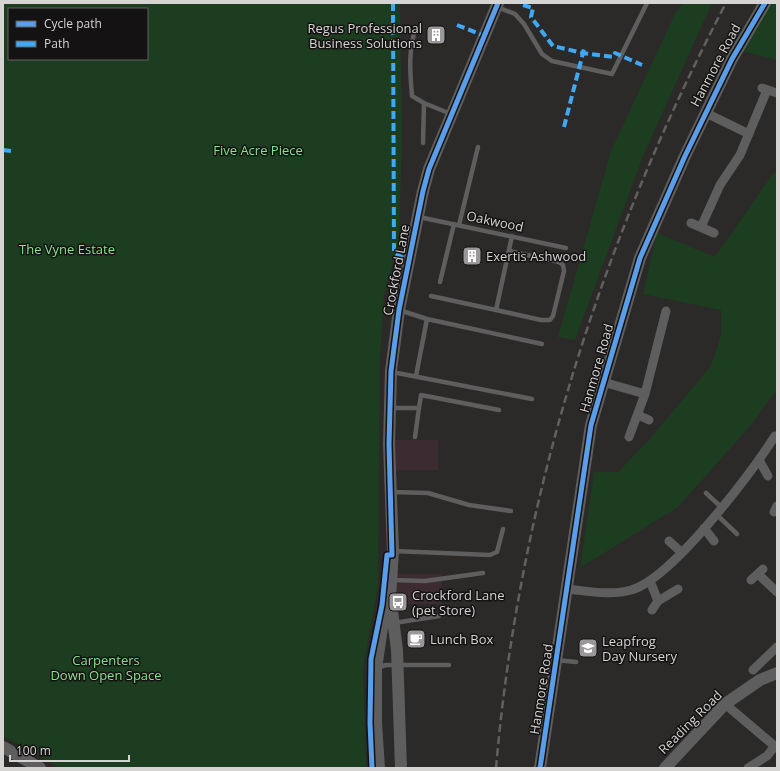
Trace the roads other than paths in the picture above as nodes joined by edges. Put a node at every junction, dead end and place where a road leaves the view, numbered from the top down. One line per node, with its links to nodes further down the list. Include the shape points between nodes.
1 (647, 3): 3 (lane, via 612,74 552,61 542,54 515,14)
2 (765, 3): 7 (street, Hanmore Road, via 732,59)
3 (498, 5): 8 (street, Crockford Lane)
4 (416, 27): 6 (lane, via 410,57 412,96)
5 (777, 93): 9 (street, via 764,89)
6 (424, 103): 8 (lane); 10 (lane)
7 (706, 113): 9 (street); 30 (street, Hanmore Road, via 640,258)
8 (451, 114): 12 (street, Crockford Lane, via 429,169)
9 (748, 134): 16 (street, via 740,155 720,185)
10 (423, 143)
11 (478, 147): 15 (lane)
12 (418, 217): 14 (lane, Oakwood); 23 (street, Crockford Lane)
13 (691, 223): 16 (street)
14 (454, 224): 15 (lane, Oakwood); 21 (lane)
15 (459, 225): 18 (lane, Oakwood)
16 (701, 227): 17 (street)
17 (714, 233)
18 (512, 236): 19 (lane, Oakwood); 20 (lane)
19 (566, 248)
20 (509, 251): 24 (lane); 24 (lane, via 559,262 563,265 564,271 550,320)
21 (440, 282)
22 (431, 296): 24 (lane)
23 (399, 310): 26 (lane); 28 (street, Crockford Lane)
24 (496, 310)
25 (666, 311): 31 (street)
26 (427, 319): 27 (lane); 29 (lane)
27 (542, 344)
28 (391, 371): 29 (lane); 33 (street, Crockford Lane)
29 (416, 376): 32 (lane)
30 (603, 382): 31 (street); 58 (street, Hanmore Road, via 591,425)
31 (645, 394): 36 (street)
32 (532, 399)
33 (389, 408): 34 (lane); 43 (street, Crockford Lane)
34 (419, 408): 35 (lane, via 421,395); 39 (lane)
35 (499, 410)
36 (638, 415): 37 (street); 40 (street)
37 (649, 420)
38 (775, 436): 41 (street)
39 (415, 437)
40 (629, 437)
41 (759, 460): 42 (street); 46 (street)
42 (768, 476)
43 (391, 492): 45 (lane, via 428,493 469,505); 52 (street, Crockford Lane)
44 (706, 493): 46 (lane)
45 (511, 511)
46 (718, 511): 47 (street); 49 (lane)
47 (704, 528): 51 (street); 53 (street)
48 (503, 529): 52 (lane, via 498,550 490,555)
49 (737, 534)
50 (669, 541): 53 (street)
51 (714, 541)
52 (392, 551): 56 (street, Crockford Lane)
53 (681, 552): 57 (street)
54 (483, 573): 56 (lane, via 425,581)
55 (757, 574): 60 (street)
56 (391, 580): 61 (street, Crockford Lane)
57 (650, 581): 58 (street, via 630,590 615,592); 62 (street)
58 (567, 590): 68 (street, Hanmore Road)
59 (678, 590): 62 (street)
60 (777, 592)
61 (390, 598): 65 (street, Crockford Lane); 66 (street, Crockford Lane)
62 (658, 601): 63 (street)
63 (652, 610)
64 (439, 616): 65 (lane)
65 (394, 623): 66 (lane); 71 (street, Crockford Lane)
66 (382, 628): 72 (street, Crockford Lane)
67 (777, 646): 73 (street)
68 (556, 660): 69 (lane); 81 (street, Hanmore Road)
69 (576, 662)
70 (449, 665): 71 (lane)
71 (398, 666): 72 (lane, via 386,665); 80 (street, Crockford Lane)
72 (376, 669): 79 (street, Crockford Lane)
73 (753, 670)
74 (777, 673): 75 (street, Reading Road, via 760,680)
75 (725, 704): 77 (street); 82 (street, Reading Road)
76 (3, 747): 78 (street)
77 (776, 748): 83 (street)
78 (40, 768)
79 (379, 768)
80 (401, 768)
81 (540, 768)
82 (665, 768)
83 (748, 768)

